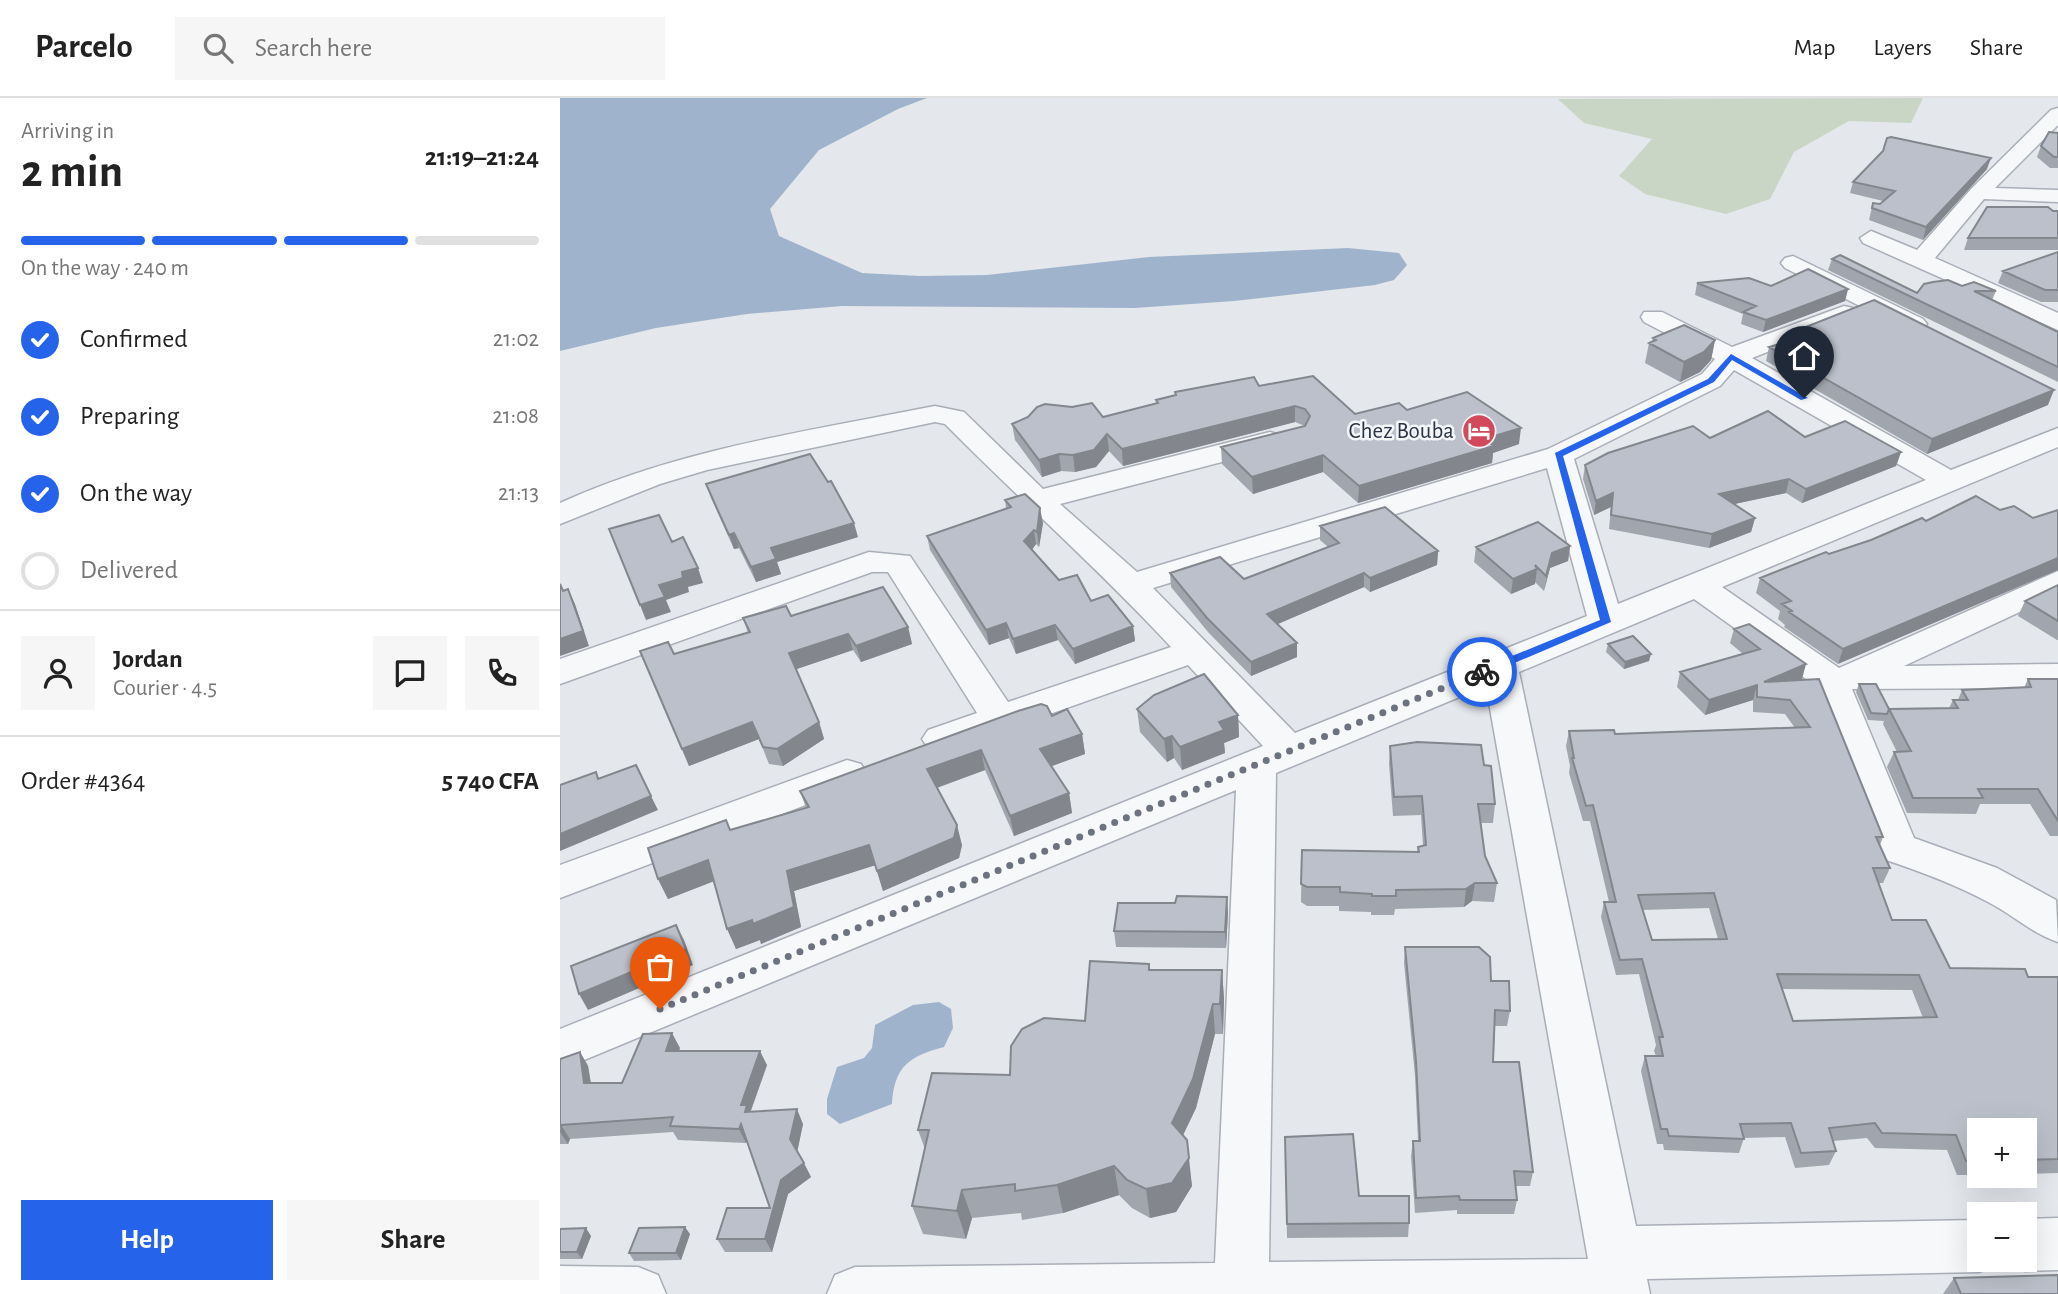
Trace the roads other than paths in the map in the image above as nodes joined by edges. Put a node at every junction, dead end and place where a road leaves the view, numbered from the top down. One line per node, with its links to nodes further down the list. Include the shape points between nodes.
1 (2058, 114): 2 (street)
2 (1979, 192): 3 (street); 7 (street)
3 (2025, 196): 4 (street); 5 (street)
4 (2058, 196)
5 (2050, 217)
6 (1871, 237): 7 (street)
7 (1920, 260): 11 (street)
8 (1793, 263): 9 (street)
9 (1871, 302): 12 (street); 13 (street)
10 (1653, 317): 13 (street)
11 (2058, 322)
12 (1934, 334)
13 (1731, 356): 16 (street, via 1711,380); 17 (street)
14 (1294, 434): 18 (street)
15 (2058, 437): 17 (street)
16 (1558, 455): 21 (street); 23 (street)
17 (1949, 481): 22 (street)
18 (1037, 499): 19 (street, via 954,418 935,414 720,458 640,480); 21 (street)
19 (560, 515)
20 (2058, 581): 28 (street)
21 (1131, 584): 24 (street)
22 (1696, 585): 23 (street); 28 (street)
23 (1606, 622): 25 (street)
24 (1194, 651): 29 (street); 30 (street)
25 (1500, 665): 30 (street); 37 (street)
26 (560, 672): 29 (street, via 869,562 884,561 898,563)
27 (2058, 676): 28 (street)
28 (1838, 678): 32 (street, via 1898,848 1953,865)
29 (999, 718): 31 (street)
30 (1274, 758): 33 (street); 38 (street)
31 (560, 882)
32 (2058, 925)
33 (560, 1050)
34 (2058, 1244): 35 (street)
35 (2037, 1245)
36 (1967, 1247): 37 (street)
37 (1619, 1278): 38 (street)
38 (1241, 1290): 39 (street)
39 (1147, 1292): 42 (street)
40 (560, 1293): 41 (street)
41 (638, 1294)
42 (855, 1294)

